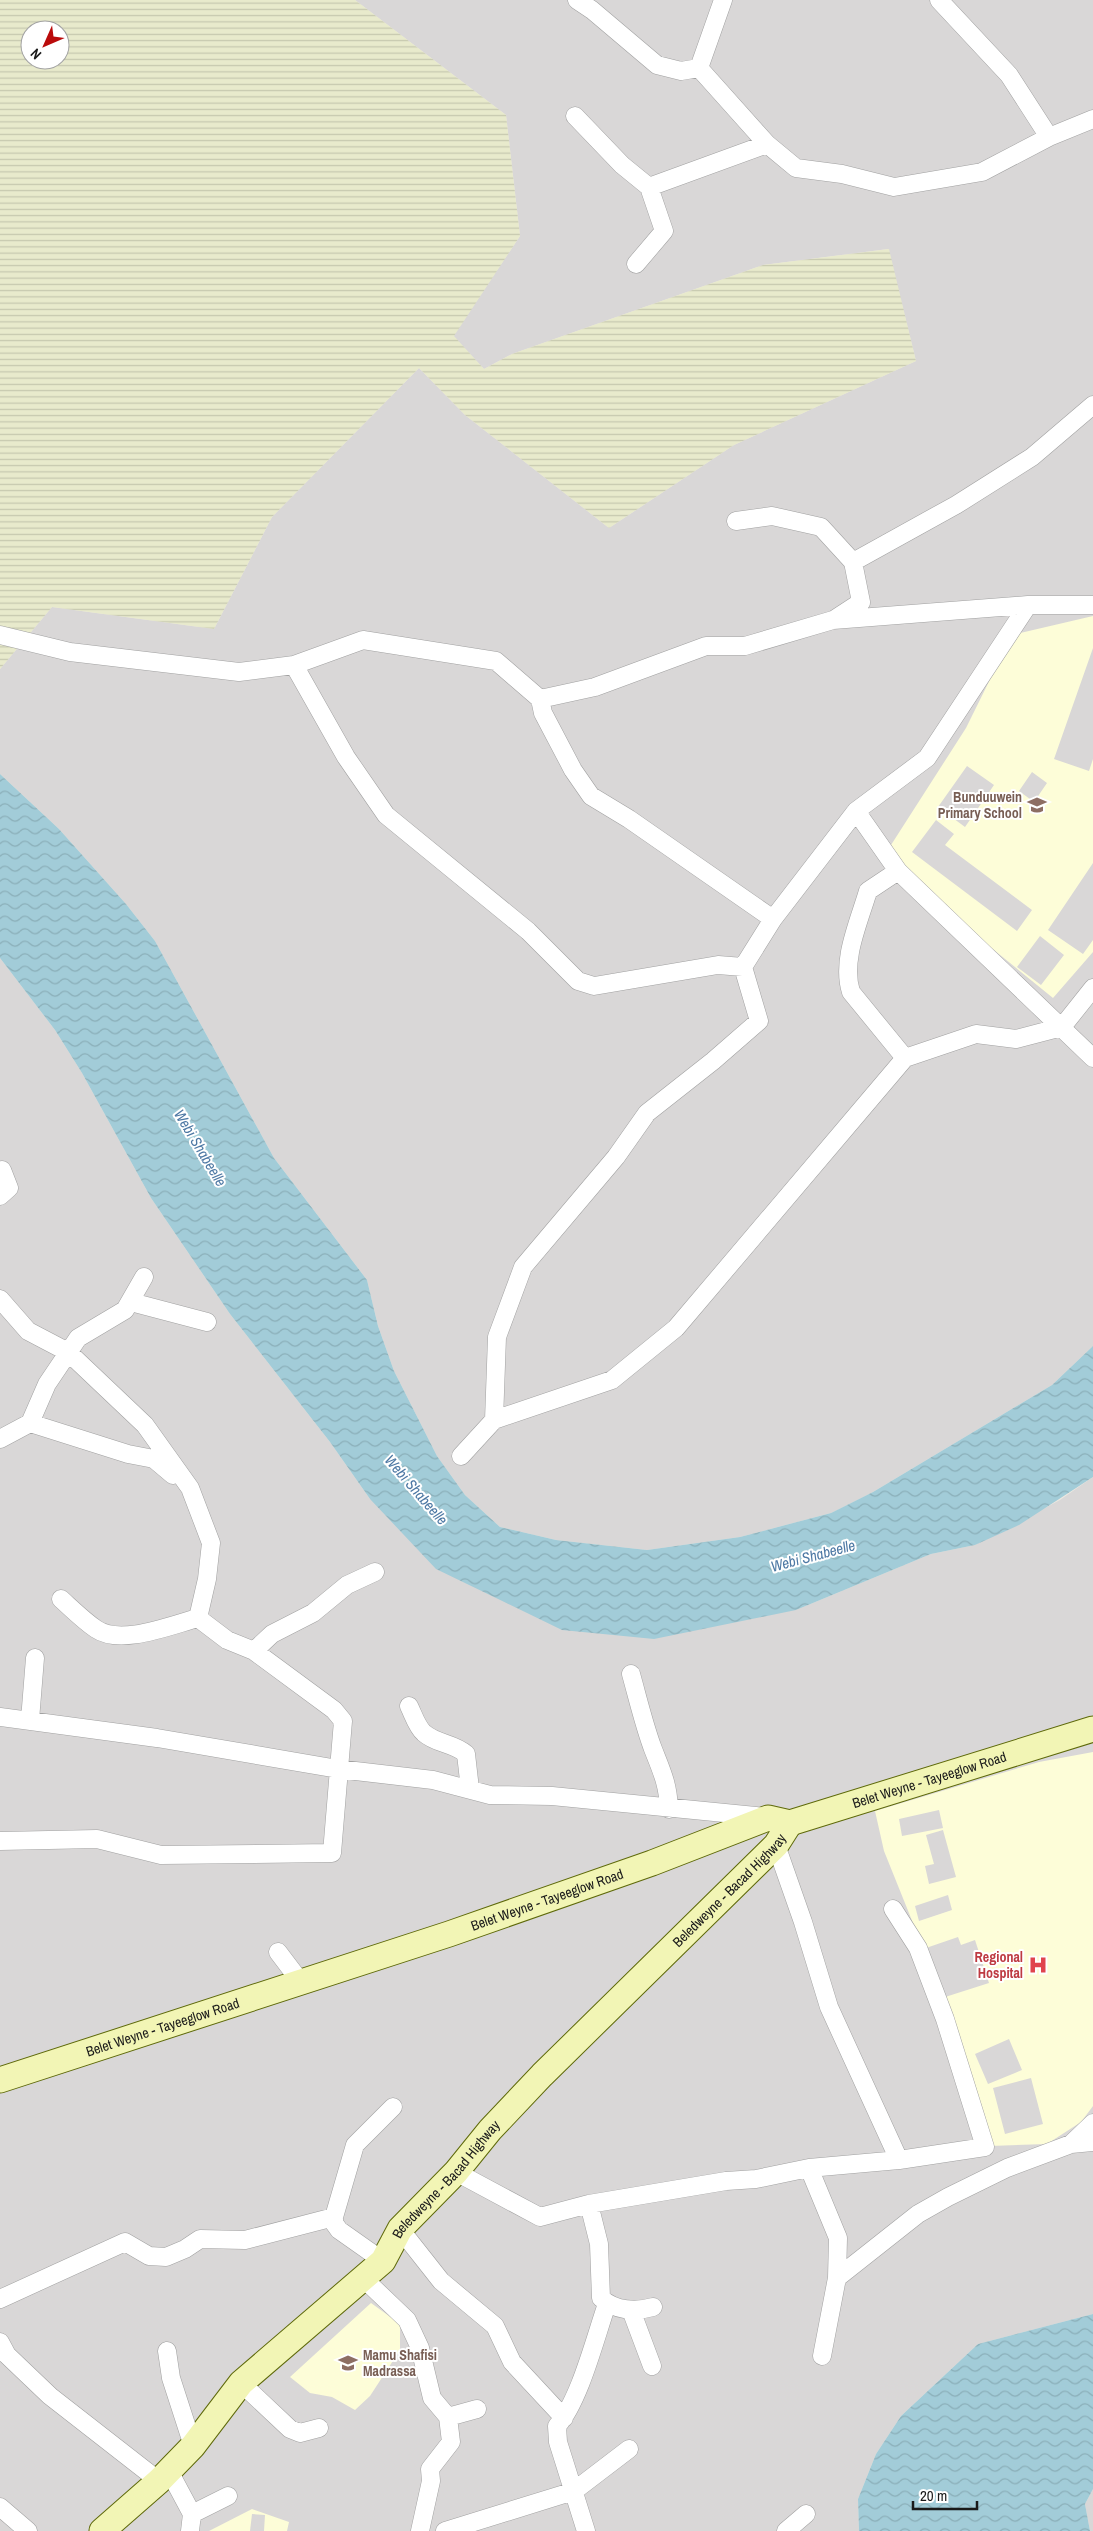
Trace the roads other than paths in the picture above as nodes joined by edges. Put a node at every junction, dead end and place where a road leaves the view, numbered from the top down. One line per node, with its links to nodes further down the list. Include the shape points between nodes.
1 (578, 0): 4 (street, via 657,66 681,71)
2 (723, 0): 4 (street)
3 (939, 0): 7 (street, via 1009,75)
4 (699, 68): 8 (street)
5 (575, 116): 9 (street, via 622,165)
6 (1093, 119): 7 (street)
7 (1049, 136): 8 (street, via 982,172 894,187 838,167 796,168)
8 (767, 144): 9 (street)
9 (649, 187): 10 (street, via 664,231)
10 (636, 264)
11 (1093, 405): 13 (street, via 1032,457 956,505)
12 (736, 521): 13 (street, via 772,516 820,527)
13 (853, 562): 16 (street, via 861,602)
14 (1028, 605): 15 (street); 16 (street); 20 (street, via 927,758)
15 (1093, 605)
16 (833, 620): 19 (street, via 745,646 706,646 595,687)
17 (0, 635): 18 (street, via 70,652 239,672)
18 (294, 665): 19 (street, via 363,640 496,661); 23 (street, via 346,757 386,815 528,931 578,981 594,986 718,965)
19 (540, 699): 22 (street, via 543,713 572,770 591,796 637,824)
20 (856, 811): 21 (street); 22 (street)
21 (898, 871): 25 (street); 26 (street, via 868,891 848,960 848,981 851,992)
22 (773, 919): 23 (street)
23 (743, 966): 35 (street, via 759,1021 647,1113 616,1157 523,1267 497,1337)
24 (1093, 988): 25 (street)
25 (1062, 1027): 26 (street, via 1016,1039 976,1034); 27 (street)
26 (905, 1058): 35 (street, via 676,1328 612,1380)
27 (1093, 1058)
28 (2, 1170): 29 (street, via 9,1188)
29 (0, 1196)
30 (144, 1277): 32 (street)
31 (0, 1299): 34 (street, via 28,1331)
32 (131, 1302): 33 (street); 34 (street, via 125,1310 78,1338)
33 (207, 1322)
34 (68, 1352): 36 (street, via 47,1384); 39 (street, via 145,1425)
35 (494, 1420): 38 (street)
36 (30, 1423): 37 (street); 39 (street, via 154,1459)
37 (0, 1439)
38 (461, 1456)
39 (190, 1488): 42 (street, via 210,1542 207,1578)
40 (375, 1572): 43 (street, via 347,1585 313,1613 272,1634)
41 (60, 1599): 42 (street, via 97,1630 114,1636)
42 (198, 1618): 43 (street, via 227,1640)
43 (254, 1651): 51 (street, via 334,1710 343,1721)
44 (34, 1658): 49 (street)
45 (631, 1674): 53 (street, via 653,1749 665,1776)
46 (408, 1706): 52 (street, via 422,1732 466,1754)
47 (0, 1718): 49 (street)
48 (1093, 1719): 50 (street)
49 (30, 1720): 51 (street)
50 (1082, 1732): 54 (main road, Belet Weyne - Tayeeglow Road)
51 (338, 1768): 52 (street, via 433,1780); 55 (street, via 332,1853 161,1855 97,1839)
52 (470, 1789): 53 (street, via 490,1795 552,1796)
53 (669, 1809): 54 (street)
54 (779, 1820): 56 (main road, Beledweyne - Bacad Highway); 59 (main road, Belet Weyne - Tayeeglow Road, via 449,1934)
55 (0, 1841)
56 (776, 1845): 65 (street, via 829,2007); 67 (main road, Beledweyne - Bacad Highway, via 542,2075)
57 (894, 1909): 65 (street, via 918,1948 945,2019 985,2147)
58 (278, 1952): 59 (street)
59 (300, 1981): 60 (main road, Belet Weyne - Tayeeglow Road)
60 (0, 2080)
61 (393, 2107): 69 (street, via 355,2145)
62 (1093, 2123): 64 (street)
63 (1093, 2142): 64 (street)
64 (1071, 2144): 73 (street, via 1007,2168 918,2214)
65 (899, 2160): 66 (street)
66 (809, 2168): 68 (street); 73 (street, via 838,2238)
67 (456, 2172): 68 (street, via 540,2216); 70 (main road, Beledweyne - Bacad Highway)
68 (590, 2204): 75 (street, via 599,2244 601,2298)
69 (334, 2217): 71 (street, via 339,2230); 74 (street, via 245,2240 200,2238 166,2257 149,2256 125,2242)
70 (400, 2229): 71 (main road, Beledweyne - Bacad Highway); 85 (street, via 441,2281 495,2326 512,2362)
71 (383, 2261): 72 (main road, Beledweyne - Bacad Highway)
72 (363, 2278): 82 (main road, Beledweyne - Bacad Highway); 84 (street, via 407,2320 420,2348 432,2398)
73 (837, 2278): 80 (street)
74 (0, 2299)
75 (607, 2304): 77 (street); 85 (street)
76 (653, 2308): 77 (street, via 638,2312)
77 (631, 2310): 81 (street)
78 (0, 2342): 89 (street, via 7,2355 50,2396)
79 (167, 2351): 87 (street, via 171,2378)
80 (822, 2356)
81 (652, 2366)
82 (241, 2383): 86 (street, via 290,2429 300,2434); 87 (main road, Beledweyne - Bacad Highway)
83 (477, 2410): 84 (street)
84 (448, 2417): 97 (street, via 451,2442 430,2469 431,2481)
85 (564, 2418): 90 (street, via 557,2426 558,2442)
86 (319, 2428)
87 (193, 2446): 89 (main road, Beledweyne - Bacad Highway)
88 (629, 2449): 90 (street)
89 (164, 2476): 94 (street); 96 (main road, Beledweyne - Bacad Highway)
90 (574, 2491): 98 (street); 99 (street)
91 (228, 2496): 94 (street)
92 (0, 2507): 95 (street)
93 (806, 2514): 100 (street)
94 (191, 2522)
95 (28, 2531)
96 (102, 2531)
97 (420, 2531)
98 (445, 2531)
99 (586, 2531)
100 (786, 2531)

